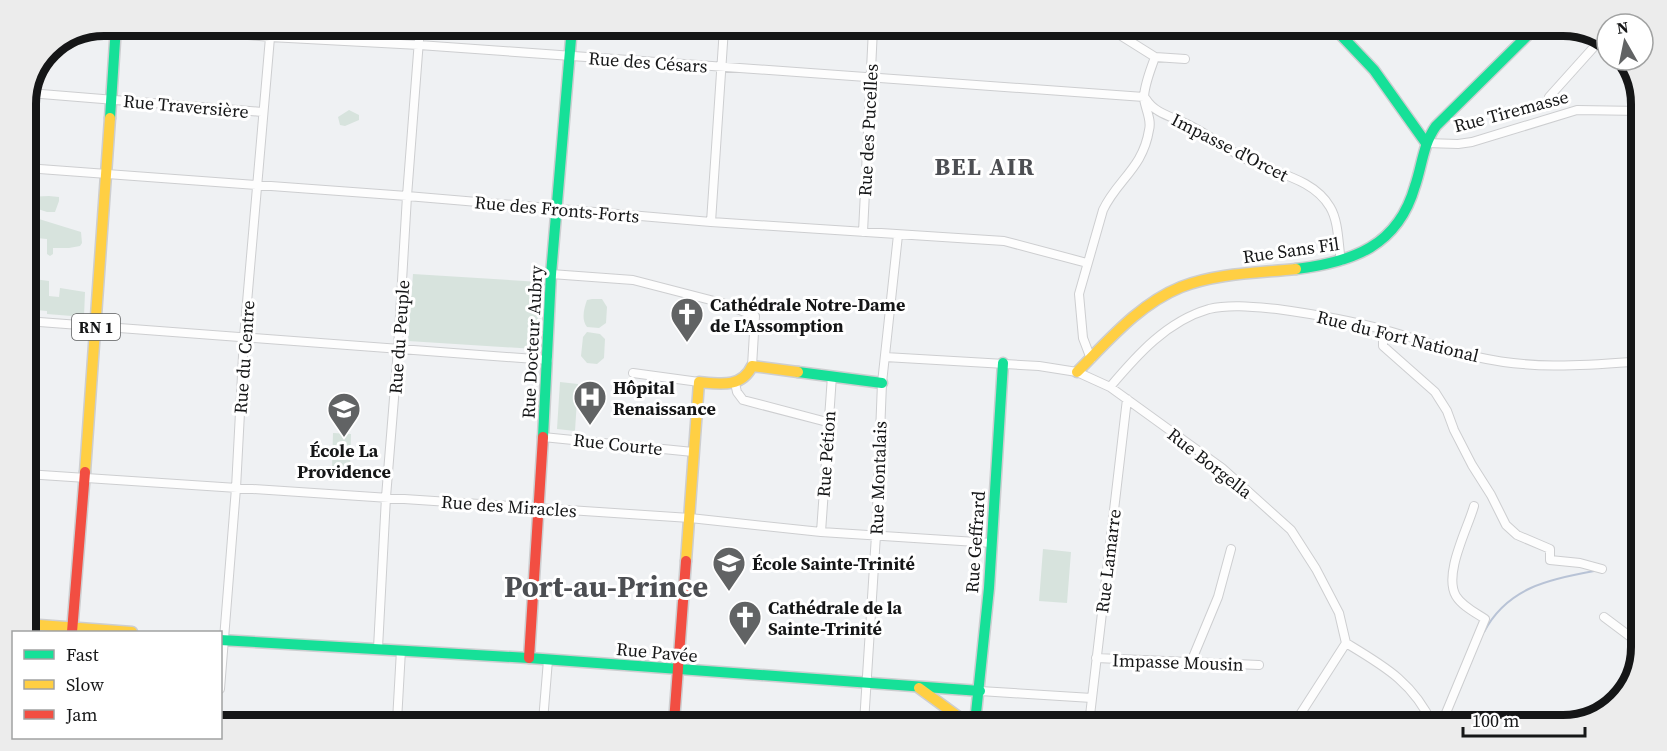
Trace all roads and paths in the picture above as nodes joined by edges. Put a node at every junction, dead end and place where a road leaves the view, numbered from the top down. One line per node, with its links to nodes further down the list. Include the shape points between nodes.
1 (115, 36): 21 (street, RN 1)
2 (259, 36): 10 (street, Rue des Césars)
3 (420, 36): 11 (street, Rue du Peuple)
4 (571, 36): 13 (street, Rue Docteur Aubry)
5 (723, 36): 16 (street)
6 (873, 36): 17 (street, Rue des Pucelles)
7 (1122, 36): 14 (street)
8 (1342, 36): 24 (street, via 1387,86)
9 (1527, 36): 24 (street, Rue Sans Fil, via 1436,124)
10 (270, 37): 11 (street, Rue des Césars); 23 (street, Rue du Centre)
11 (419, 45): 13 (street, Rue des Césars); 28 (street, Rue du Peuple)
12 (1595, 46): 20 (street)
13 (569, 57): 16 (street, Rue des Césars); 29 (street, Rue Docteur Aubry)
14 (1155, 57): 15 (street); 19 (street)
15 (1185, 59)
16 (721, 67): 17 (street, Rue des Césars); 30 (street)
17 (871, 78): 19 (street, Rue des Césars); 31 (street, Rue des Pucelles)
18 (37, 94): 21 (street, Rue Traversière)
19 (1144, 97): 33 (street, Impasse d'Orcet, via 1154,109 1316,191 1331,208); 34 (street, via 1150,130 1131,172 1102,210)
20 (1549, 97)
21 (110, 99): 23 (street, Rue Traversière); 26 (street, RN 1)
22 (1631, 111): 24 (street, Rue Tiremasse, via 1577,110 1472,142)
23 (262, 112): 27 (street, Rue du Centre)
24 (1426, 143): 33 (street, Rue Sans Fil, via 1413,198 1402,220 1380,243)
25 (36, 169): 26 (street, Rue des Fronts-Forts)
26 (106, 173): 27 (street, Rue des Fronts-Forts); 37 (street, RN 1)
27 (257, 185): 28 (street, Rue des Fronts-Forts); 39 (street, Rue du Centre)
28 (407, 196): 29 (street, Rue des Fronts-Forts); 40 (street, Rue du Peuple)
29 (557, 208): 30 (street, Rue des Fronts-Forts); 35 (street, Rue Docteur Aubry)
30 (711, 222): 31 (street, Rue des Fronts-Forts)
31 (863, 232): 32 (street, Rue des Fronts-Forts)
32 (898, 235): 34 (street, Rue des Fronts-Forts, via 1004,241); 41 (street, Rue Montalais)
33 (1341, 261): 42 (street, Rue Sans Fil, via 1208,278 1180,287 1144,308)
34 (1087, 263): 42 (street, via 1079,294 1083,338)
35 (551, 274): 43 (street, Rue Docteur Aubry); 46 (street, via 633,280 722,303 755,316)
36 (36, 322): 37 (street)
37 (96, 326): 39 (street); 59 (street, RN 1)
38 (1383, 329): 44 (street, Rue du Fort National, via 1475,357 1523,366); 53 (street, Rue du Fort National, via 1259,307 1209,309 1163,332); 69 (street, via 1383,346 1435,392 1447,411 1506,525 1517,535 1551,549 1550,560)
39 (244, 337): 40 (street); 60 (street, Rue du Centre)
40 (398, 349): 43 (street); 61 (street, Rue du Peuple)
41 (885, 357): 45 (street, Rue Borgella); 52 (street, Rue Montalais)
42 (1091, 359): 47 (street, Rue Sans Fil)
43 (548, 360): 56 (street, Rue Docteur Aubry)
44 (1631, 362)
45 (1003, 363): 47 (street, Rue Borgella); 67 (street, Rue Geffrard)
46 (752, 366): 49 (street); 51 (street, via 747,377)
47 (1077, 372): 53 (street, Rue Borgella)
48 (633, 373): 50 (street)
49 (831, 376): 52 (street); 55 (street, Rue Pétion)
50 (699, 382): 51 (street); 57 (street)
51 (735, 383): 55 (street, via 743,400)
52 (882, 383): 66 (street, Rue Montalais)
53 (1110, 387): 54 (street, Rue Borgella)
54 (1127, 399): 76 (street, Rue Borgella, via 1222,468 1291,530 1339,613); 80 (street, Rue Lamarre)
55 (827, 422): 65 (street, Rue Pétion)
56 (543, 437): 57 (street, Rue Courte); 63 (street, Rue Docteur Aubry)
57 (693, 452): 64 (street)
58 (36, 475): 59 (street, Rue des Miracles)
59 (85, 478): 60 (street, Rue des Miracles); 72 (street, RN 1)
60 (236, 488): 61 (street, Rue des Miracles); 75 (street, Rue du Centre)
61 (386, 497): 63 (street, Rue des Miracles); 77 (street, Rue du Peuple)
62 (1474, 506): 98 (street, via 1456,556 1453,589 1485,620)
63 (538, 509): 64 (street, Rue des Miracles); 79 (street, Rue Docteur Aubry)
64 (690, 518): 65 (street, Rue des Miracles); 84 (street)
65 (821, 532): 66 (street, Rue des Miracles)
66 (876, 535): 67 (street, Rue des Miracles); 85 (street, Rue Montalais)
67 (992, 543): 87 (street, Rue Geffrard)
68 (1231, 549): 82 (street, via 1218,597)
69 (1602, 569)
70 (1604, 617): 74 (street)
71 (36, 625): 72 (street)
72 (72, 630): 73 (street)
73 (92, 631)
74 (1631, 636)
75 (222, 640): 77 (street, Rue Pavée)
76 (1346, 643): 96 (street); 97 (street, via 1398,676)
77 (378, 648): 78 (street, Rue Pavée)
78 (401, 650): 79 (street, Rue Pavée); 89 (street)
79 (529, 658): 81 (street, Rue Pavée)
80 (1096, 658): 82 (street, Impasse Mousin); 88 (street, Rue Lamarre)
81 (548, 660): 84 (street, Rue Pavée); 90 (street)
82 (1191, 662): 83 (street, Impasse Mousin)
83 (1259, 665)
84 (678, 671): 85 (street, Rue Pavée); 91 (street)
85 (866, 684): 86 (street, Rue Pavée); 92 (street, Rue Montalais)
86 (919, 688): 87 (street, Rue Pavée); 93 (street)
87 (980, 691): 88 (street, Rue Pavée); 94 (street, Rue Geffrard)
88 (1092, 698): 95 (street, Rue Lamarre)
89 (397, 715)
90 (543, 715)
91 (675, 715)
92 (864, 715)
93 (956, 715)
94 (976, 715)
95 (1090, 715)
96 (1300, 715)
97 (1428, 715)
98 (1445, 715)

